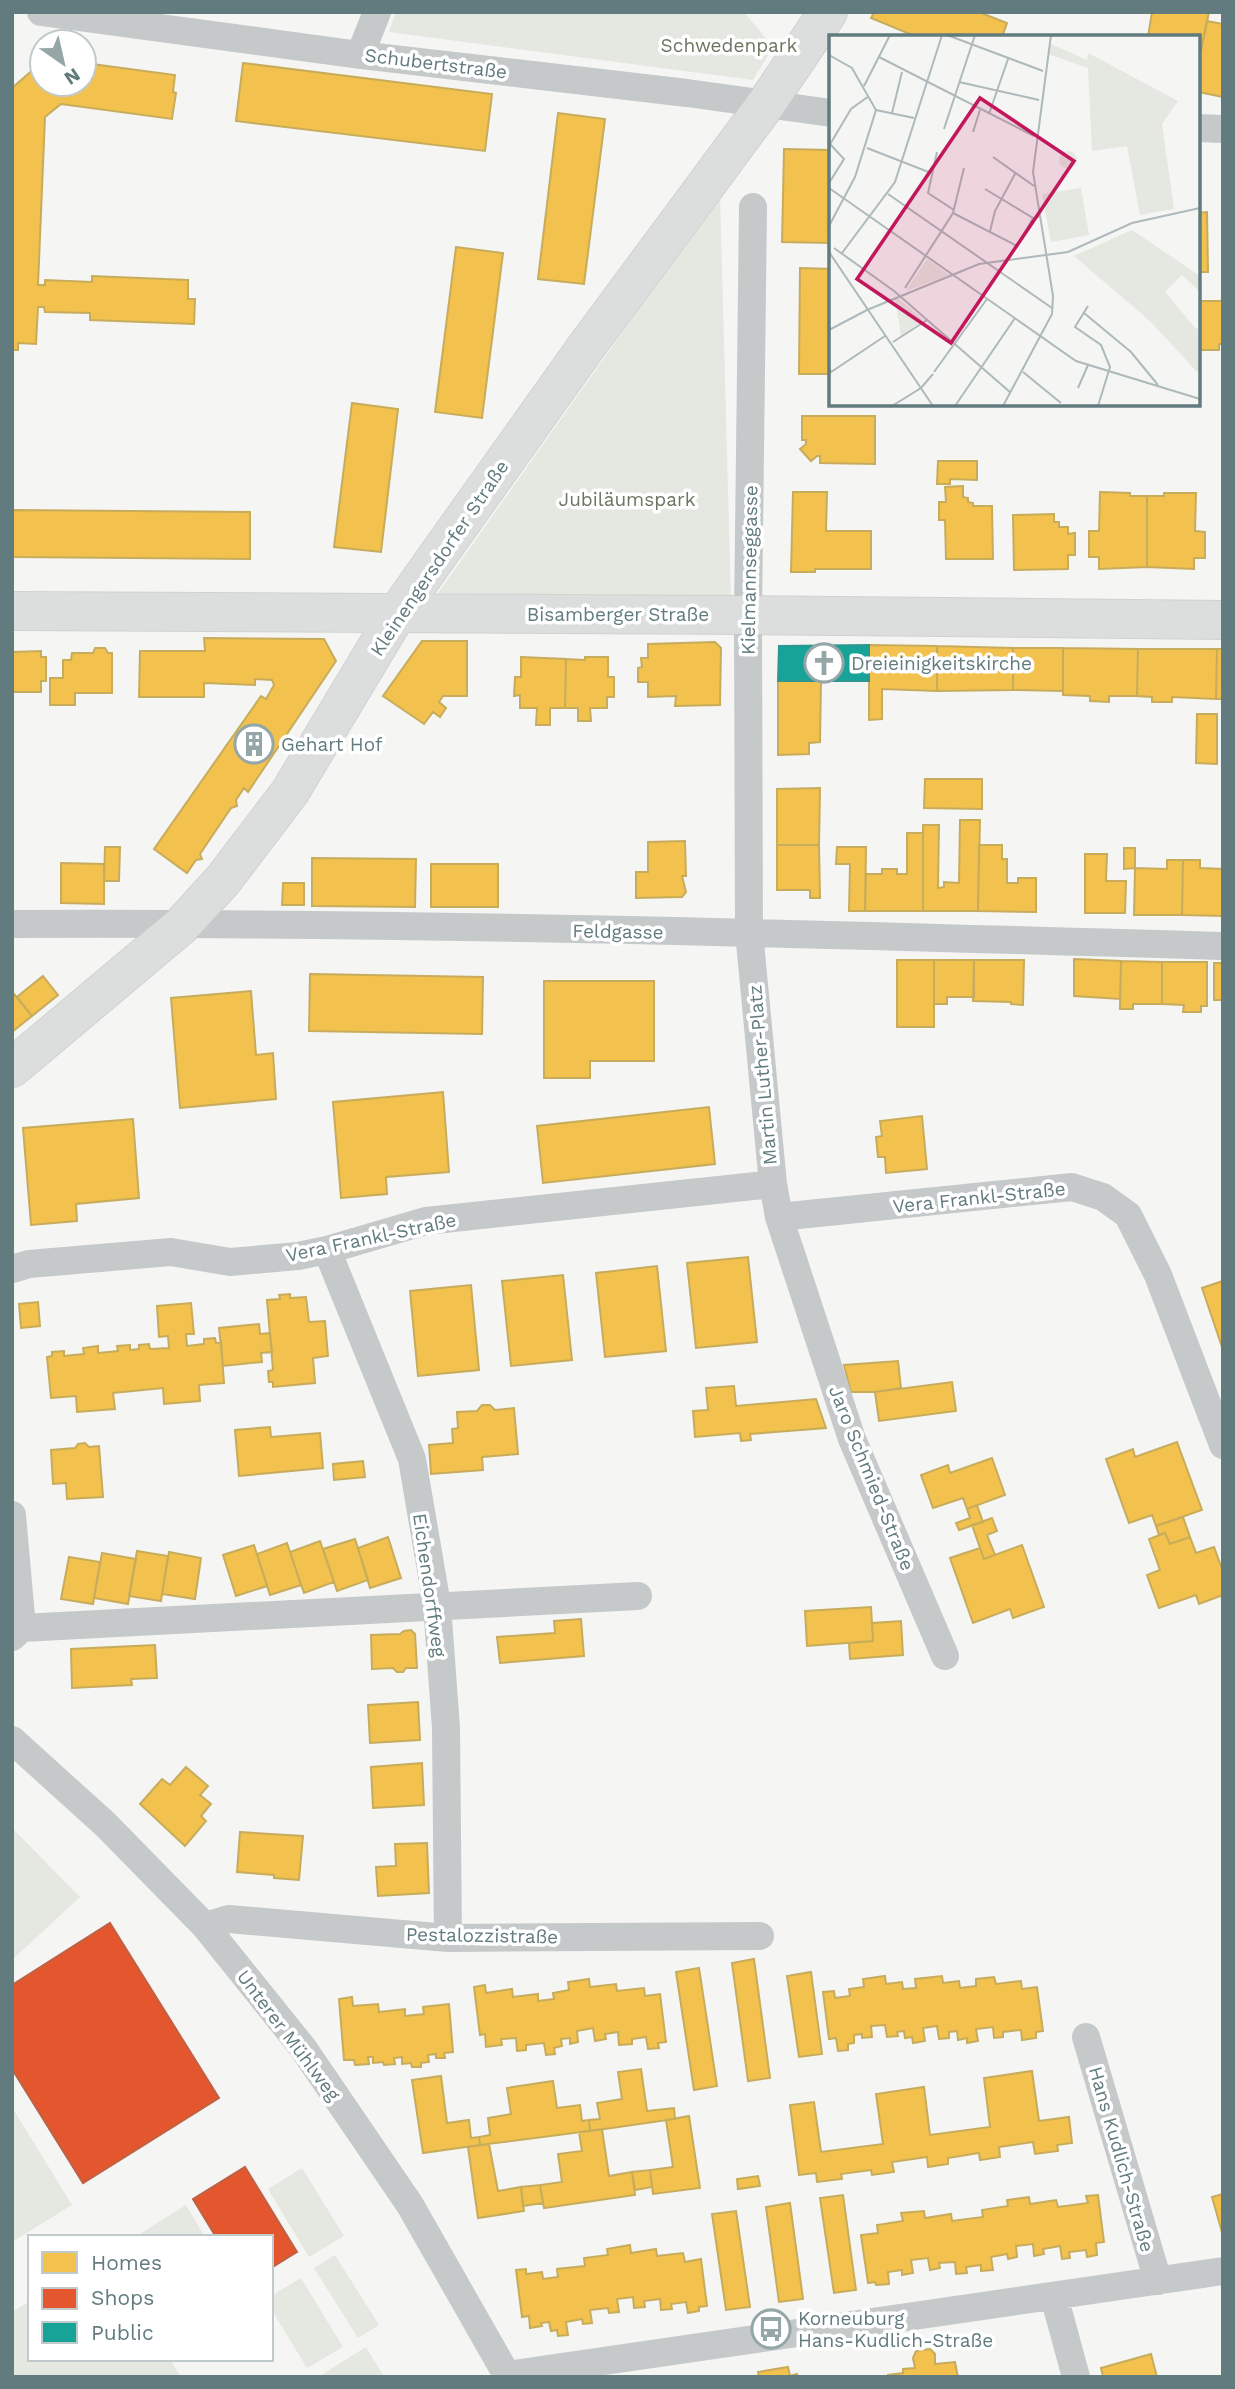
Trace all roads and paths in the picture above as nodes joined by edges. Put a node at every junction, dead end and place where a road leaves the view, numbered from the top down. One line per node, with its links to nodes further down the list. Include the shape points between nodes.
1 (41, 12): 4 (street, Schubertstraße)
2 (377, 12): 4 (street)
3 (828, 12): 5 (main road, Kleinengersdorfer Straße)
4 (360, 55): 5 (street, Schubertstraße)
5 (766, 104): 6 (street, Schubertstraße); 11 (main road, Kleinengersdorfer Straße)
6 (829, 113)
7 (1200, 128): 8 (street)
8 (1223, 129)
9 (753, 207): 12 (street, Kielmannseggasse)
10 (12, 611): 11 (main road, Bisamberger Straße)
11 (398, 612): 12 (main road, Bisamberger Straße); 15 (main road, Kleinengersdorfer Straße, via 290,792)
12 (748, 615): 13 (main road, Bisamberger Straße); 16 (street, Kielmannseggasse)
13 (1223, 620)
14 (12, 924): 15 (street, Feldgasse)
15 (182, 925): 16 (street, Feldgasse); 18 (main road, Kleinengersdorfer Straße)
16 (749, 932): 17 (street, Feldgasse); 19 (street, Martin Luther-Platz)
17 (1223, 946)
18 (12, 1068)
19 (773, 1184): 20 (street, Martin Luther-Platz); 21 (street, Vera Frankl-Straße, via 426,1222)
20 (779, 1217): 23 (street, Vera Frankl-Straße, via 1072,1187 1103,1197 1128,1215); 29 (street, Jaro Schmied-Straße, via 852,1439)
21 (327, 1250): 22 (street, Vera Frankl-Straße, via 230,1262 171,1252); 27 (street, Eichendorffweg, via 412,1459)
22 (12, 1269)
23 (1216, 1408): 24 (street, Vera Frankl-Straße)
24 (1223, 1445)
25 (12, 1515): 28 (street)
26 (638, 1596): 27 (street)
27 (436, 1605): 28 (street); 33 (street, Eichendorffweg, via 446,1728)
28 (17, 1632)
29 (945, 1656)
30 (12, 1740): 31 (street, Unterer Mühlweg, via 105,1824)
31 (205, 1926): 33 (street, Pestalozzistraße, via 229,1919); 38 (street, Unterer Mühlweg, via 303,2048 402,2194)
32 (760, 1936): 33 (street, Pestalozzistraße)
33 (448, 1938)
34 (1086, 2037): 36 (street, Hans Kudlich-Straße)
35 (1223, 2271): 36 (street)
36 (1158, 2281): 37 (street)
37 (1054, 2296): 38 (street); 39 (street)
38 (508, 2376)
39 (1076, 2377)

